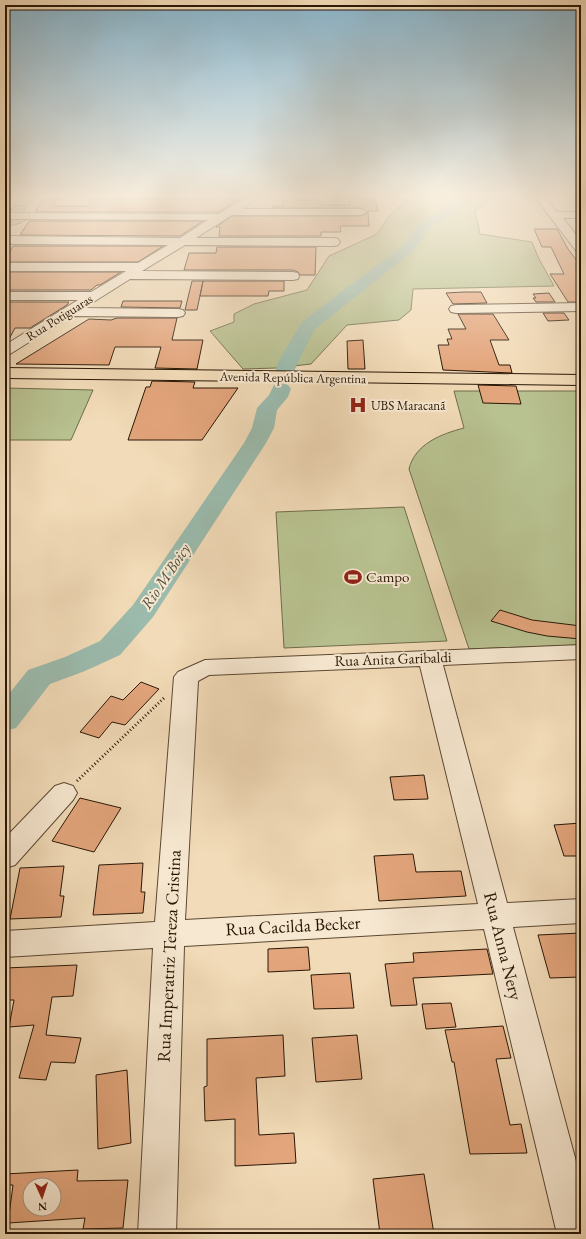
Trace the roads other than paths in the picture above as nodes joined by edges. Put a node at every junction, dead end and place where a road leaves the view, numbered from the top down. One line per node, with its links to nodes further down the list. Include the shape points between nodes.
1 (163, 254): 3 (street, Rua Potiguaras)
2 (5, 267): 3 (street)
3 (140, 268): 4 (street, Rua Potiguaras)
4 (127, 275): 5 (street); 7 (street, Rua Potiguaras)
5 (293, 276)
6 (5, 296): 7 (street)
7 (93, 296): 10 (street, Rua Potiguaras)
8 (581, 307): 9 (street)
9 (456, 309)
10 (67, 312): 11 (street); 13 (street, Rua Potiguaras)
11 (178, 313)
12 (13, 331): 13 (street)
13 (36, 332): 14 (street, Rua Potiguaras)
14 (5, 351)
15 (5, 373): 17 (main road, Avenida República Argentina)
16 (5, 379): 18 (main road, Avenida República Argentina)
17 (581, 380)
18 (581, 386)
19 (581, 652): 20 (street, Rua Anita Garibaldi)
20 (430, 658): 21 (street, Rua Anita Garibaldi); 25 (street, Rua Anna Nery)
21 (195, 673): 26 (street, Rua Imperatriz Tereza Cristina)
22 (64, 793): 23 (street)
23 (5, 857)
24 (581, 911): 25 (street, Rua Cacilda Becker)
25 (495, 915): 26 (street, Rua Cacilda Becker); 29 (street, Rua Anna Nery)
26 (169, 934): 27 (street, Rua Cacilda Becker); 28 (street, Rua Imperatriz Tereza Cristina)
27 (5, 944)
28 (157, 1234)
29 (576, 1234)

